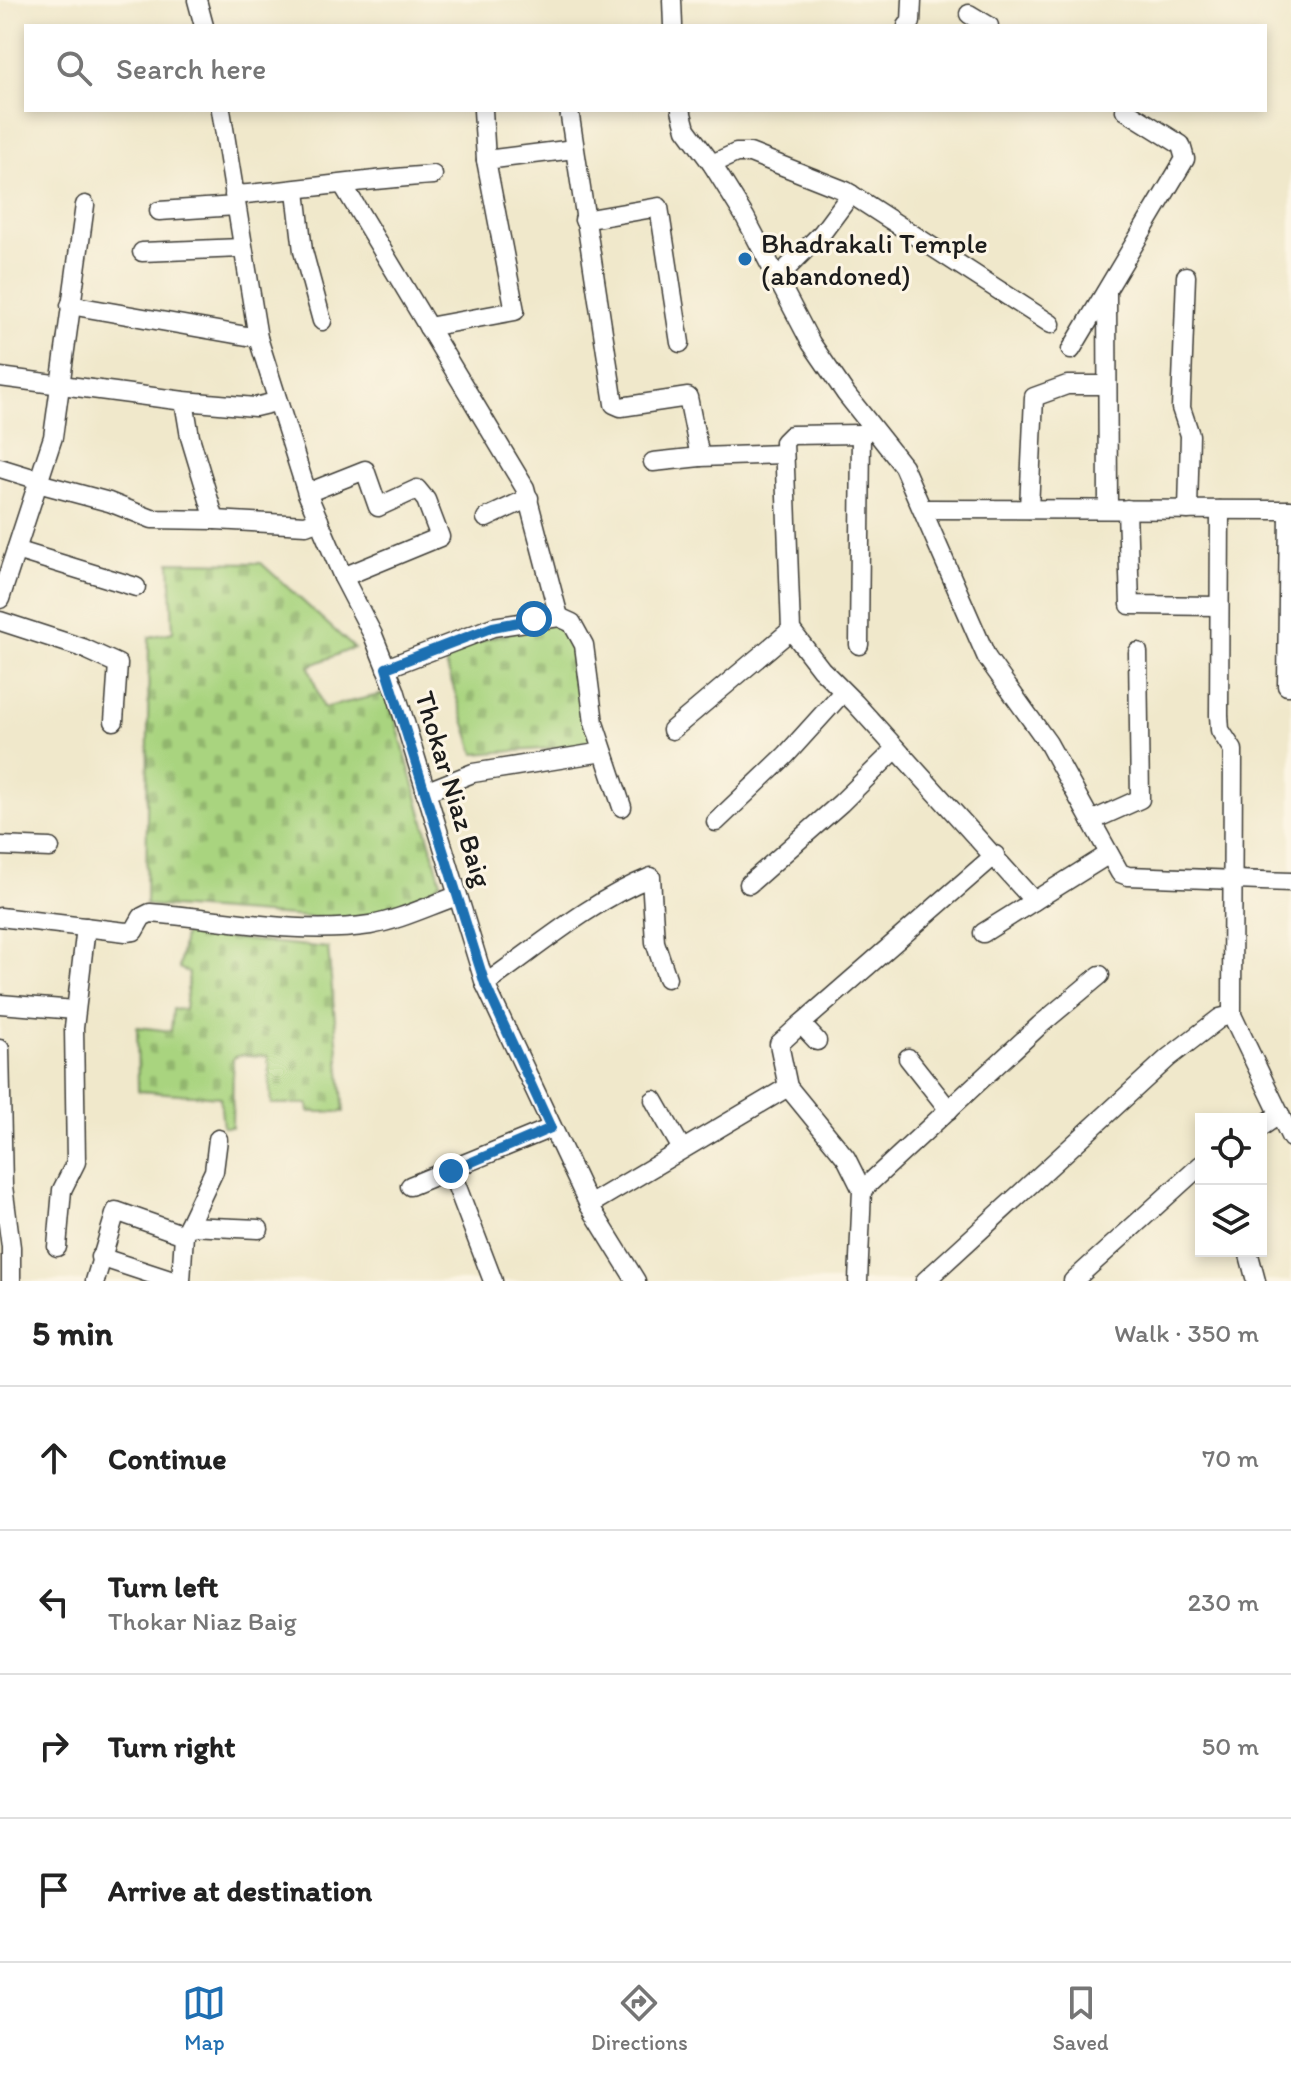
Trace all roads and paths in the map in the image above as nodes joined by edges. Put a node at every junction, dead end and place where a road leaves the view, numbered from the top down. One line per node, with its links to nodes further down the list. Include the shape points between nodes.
1 (197, 0): 5 (street)
2 (672, 0): 6 (street)
3 (912, 0): 7 (street)
4 (969, 14): 8 (street)
5 (203, 24)
6 (673, 24)
7 (909, 24)
8 (986, 24)
9 (221, 112): 21 (street, Thokar Niaz Baig)
10 (483, 112): 15 (street)
11 (569, 112): 14 (street)
12 (682, 112): 16 (street, via 686,129)
13 (1128, 112): 29 (street, via 1181,145 1185,159)
14 (574, 149): 15 (street); 24 (street)
15 (486, 160): 33 (street, via 515,311)
16 (712, 164): 20 (street, via 750,153); 28 (street)
17 (433, 175): 18 (street)
18 (343, 185): 19 (street); 33 (street)
19 (296, 191): 21 (street); 31 (street, via 303,251)
20 (851, 194): 28 (street, via 822,233); 32 (street)
21 (235, 200): 23 (street); 25 (street, Thokar Niaz Baig)
22 (85, 205): 30 (street)
23 (159, 211)
24 (584, 220): 35 (street, via 659,207); 44 (street, via 614,404 688,397)
25 (242, 248): 26 (street); 34 (street, Thokar Niaz Baig)
26 (142, 252)
27 (1186, 276): 53 (street, via 1181,408 1190,435)
28 (776, 279): 42 (street)
29 (1107, 289): 36 (street); 39 (street)
30 (70, 305): 34 (street); 38 (street)
31 (322, 321)
32 (1051, 324)
33 (428, 327): 49 (street)
34 (258, 338): 41 (street, Thokar Niaz Baig)
35 (680, 343)
36 (1071, 350)
37 (0, 377): 38 (street)
38 (59, 383): 40 (street); 47 (street, via 53,437)
39 (1107, 385): 51 (street, via 1067,385 1034,397); 52 (street)
40 (184, 401): 41 (street, via 255,407); 57 (street)
41 (276, 402): 48 (street, Thokar Niaz Baig)
42 (868, 430): 43 (street, via 791,435 784,442); 50 (street, via 903,466); 67 (street)
43 (784, 454): 44 (street); 66 (street)
44 (700, 457): 45 (street)
45 (653, 462)
46 (0, 468): 47 (street)
47 (39, 481): 57 (street, via 152,519); 59 (street)
48 (307, 493): 58 (street, Thokar Niaz Baig); 60 (street, via 365,470 378,507 417,489 426,500 440,537)
49 (529, 498): 56 (street); 64 (street)
50 (923, 509): 51 (street); 78 (street, via 987,658 1048,743)
51 (1029, 509): 52 (street)
52 (1118, 509): 53 (street); 63 (street, via 1130,605)
53 (1188, 510): 54 (street)
54 (1220, 510): 55 (street); 63 (street)
55 (1290, 510): 70 (street)
56 (486, 518)
57 (215, 520): 58 (street, via 306,525)
58 (319, 520): 60 (street, Thokar Niaz Baig)
59 (16, 550): 61 (street); 62 (street)
60 (343, 577): 69 (street, Thokar Niaz Baig)
61 (136, 587)
62 (0, 599)
63 (1219, 606): 84 (street, via 1220,730 1233,750)
64 (559, 617): 69 (street, via 493,627); 75 (street, via 572,623 584,645)
65 (0, 621): 72 (street, via 118,664)
66 (791, 630): 71 (street); 73 (street)
67 (859, 645)
68 (1138, 652): 78 (street, via 1140,799)
69 (386, 668): 76 (street, Thokar Niaz Baig)
70 (1291, 686)
71 (843, 692): 74 (street); 79 (street)
72 (114, 721)
73 (672, 730)
74 (896, 749): 83 (street); 86 (street)
75 (603, 752): 76 (street, via 473,773); 77 (street)
76 (425, 792): 87 (street, Thokar Niaz Baig)
77 (622, 807)
78 (1091, 821): 82 (street)
79 (716, 822)
80 (0, 846): 81 (street)
81 (50, 848)
82 (1109, 854): 84 (street, via 1120,873 1128,876); 88 (street)
83 (995, 855): 88 (street); 98 (street)
84 (1234, 881): 85 (street); 97 (street)
85 (1291, 882)
86 (749, 884)
87 (457, 896): 90 (street, via 367,925 275,926 150,913 130,932); 94 (street, Thokar Niaz Baig)
88 (1034, 901): 91 (street)
89 (0, 917): 90 (street)
90 (86, 927): 96 (street)
91 (983, 933)
92 (1100, 975): 104 (street)
93 (667, 978): 94 (street, via 655,942 651,877 601,904)
94 (485, 984): 107 (street, Thokar Niaz Baig)
95 (0, 1004): 96 (street)
96 (75, 1010): 118 (street, via 76,1162 62,1190)
97 (1232, 1015): 105 (street); 127 (street, via 1220,1018 1168,1058)
98 (801, 1024): 99 (street); 102 (street, via 779,1044)
99 (817, 1041)
100 (0, 1049): 121 (street)
101 (908, 1058): 104 (street)
102 (788, 1087): 110 (street); 114 (street, via 846,1158)
103 (654, 1100): 110 (street)
104 (949, 1110): 114 (street)
105 (1280, 1114): 106 (street); 108 (street)
106 (1267, 1123)
107 (551, 1128): 112 (street); 115 (street, Thokar Niaz Baig)
108 (1291, 1138)
109 (218, 1139): 117 (street, via 214,1171)
110 (682, 1149): 115 (street)
111 (1195, 1170): 128 (street)
112 (451, 1171): 113 (street); 124 (street)
113 (410, 1186)
114 (862, 1190): 126 (street)
115 (589, 1205): 125 (street, Thokar Niaz Baig)
116 (259, 1229): 117 (street)
117 (186, 1230): 119 (street, via 116,1211); 123 (street)
118 (57, 1247)
119 (100, 1257): 122 (street); 123 (street)
120 (1250, 1257): 129 (street)
121 (11, 1281)
122 (95, 1281)
123 (178, 1281)
124 (493, 1281)
125 (636, 1281)
126 (858, 1281)
127 (925, 1281)
128 (1073, 1281)
129 (1256, 1281)

